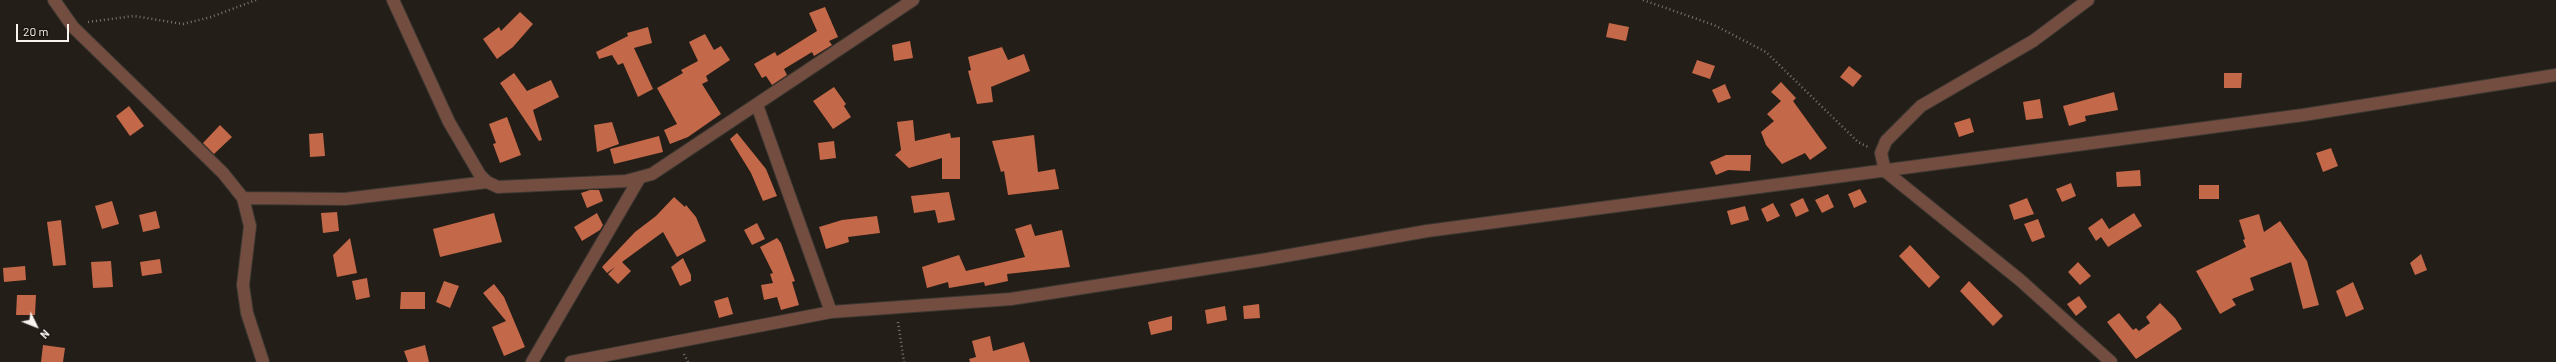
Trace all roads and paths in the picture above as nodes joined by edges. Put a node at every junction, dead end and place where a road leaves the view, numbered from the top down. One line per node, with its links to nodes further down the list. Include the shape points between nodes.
1 (54, 0): 7 (street)
2 (256, 0): 7 (path, via 211,17 182,24 134,16 94,20)
3 (392, 0): 13 (street, via 449,122)
4 (913, 0): 9 (street)
5 (1643, 0): 10 (path, via 1714,25 1766,52 1858,142)
6 (2088, 0): 10 (street, via 2032,41 1921,106 1886,141)
7 (73, 28): 14 (street, via 223,173)
8 (2556, 75): 11 (street, via 2304,115)
9 (758, 105): 12 (street, via 652,174); 16 (street)
10 (1881, 153): 11 (street)
11 (1886, 171): 15 (street, via 1427,231 1262,260 1011,299); 21 (street, via 2020,280)
12 (639, 179): 13 (street, via 498,187); 18 (street)
13 (486, 182): 14 (street, via 345,199)
14 (243, 198): 17 (street, via 250,226 243,285 247,313)
15 (896, 307): 16 (street); 20 (path)
16 (831, 312): 19 (street)
17 (263, 362)
18 (532, 362)
19 (571, 362)
20 (904, 362)
21 (2111, 362)

